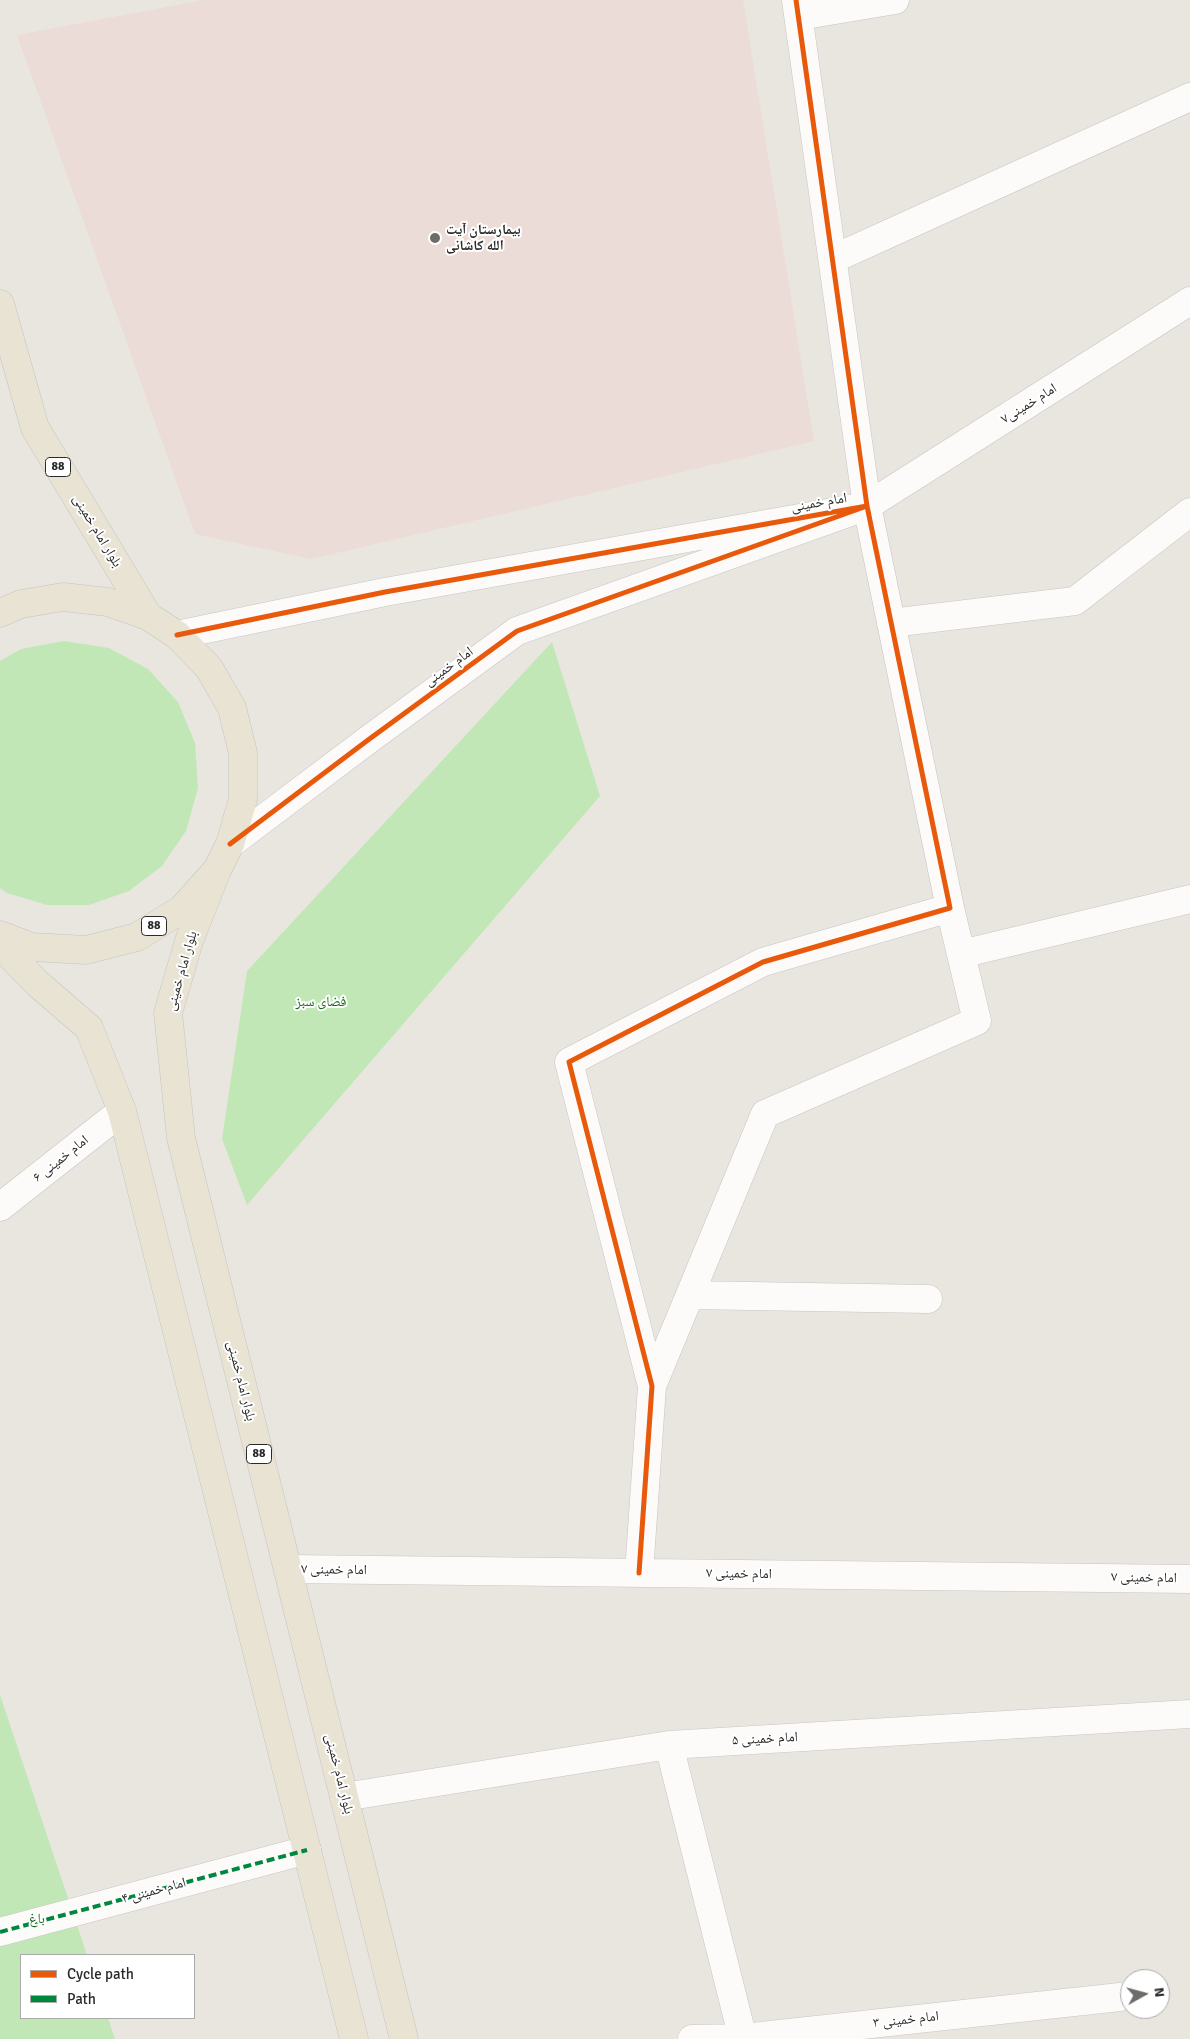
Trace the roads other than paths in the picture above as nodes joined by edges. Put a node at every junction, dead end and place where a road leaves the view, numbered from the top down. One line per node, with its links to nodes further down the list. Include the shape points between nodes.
1 (895, 0): 2 (street)
2 (798, 8): 4 (street)
3 (1190, 97): 4 (street)
4 (833, 259): 7 (street)
5 (1190, 301): 7 (street, امام خمینی۷)
6 (0, 304): 10 (highway, بلوار امام خمینی / 88, via 35,428)
7 (867, 506): 11 (street); 12 (street, امام خمینی, via 385,592); 13 (street, امام خمینی, via 517,631)
8 (1190, 512): 11 (street, via 1075,601)
9 (0, 613): 10 (highway, 88, via 20,604 63,597 108,602)
10 (148, 616): 12 (highway, 88)
11 (891, 623): 16 (street)
12 (177, 635): 13 (highway, 88, via 209,668 232,708 244,753 242,799)
13 (230, 844): 14 (highway, 88)
14 (216, 870): 17 (highway, 88, via 182,910 137,937 86,950 32,947); 25 (highway, بلوار امام خمینی / 88, via 189,940 168,1014 182,1138)
15 (1190, 899): 19 (street)
16 (950, 908): 19 (street); 24 (street, via 763,962 569,1062)
17 (0, 934)
18 (0, 945): 20 (highway, via 37,983 89,1028)
19 (961, 954): 22 (street, via 977,1021 765,1114)
20 (122, 1111): 21 (street, امام خمینی ۶); 31 (highway)
21 (0, 1207)
22 (690, 1295): 23 (street); 24 (street)
23 (928, 1299)
24 (652, 1386): 26 (street)
25 (288, 1569): 26 (street, امام خمینی ۷); 30 (highway, بلوار امام خمینی / 88)
26 (639, 1573): 27 (street, امام خمینی ۷)
27 (1190, 1579)
28 (1190, 1714): 29 (street, امام خمینی ۵)
29 (669, 1745): 30 (street, امام خمینی ۵); 37 (street)
30 (344, 1797): 35 (highway, بلوار امام خمینی / 88)
31 (307, 1850): 32 (street, امام خمینی ۴); 34 (highway)
32 (0, 1932)
33 (1120, 1997): 37 (street, امام خمینی ۳)
34 (354, 2039)
35 (404, 2039)
36 (692, 2039): 37 (street, امام خمینی ۳)
37 (743, 2039)

